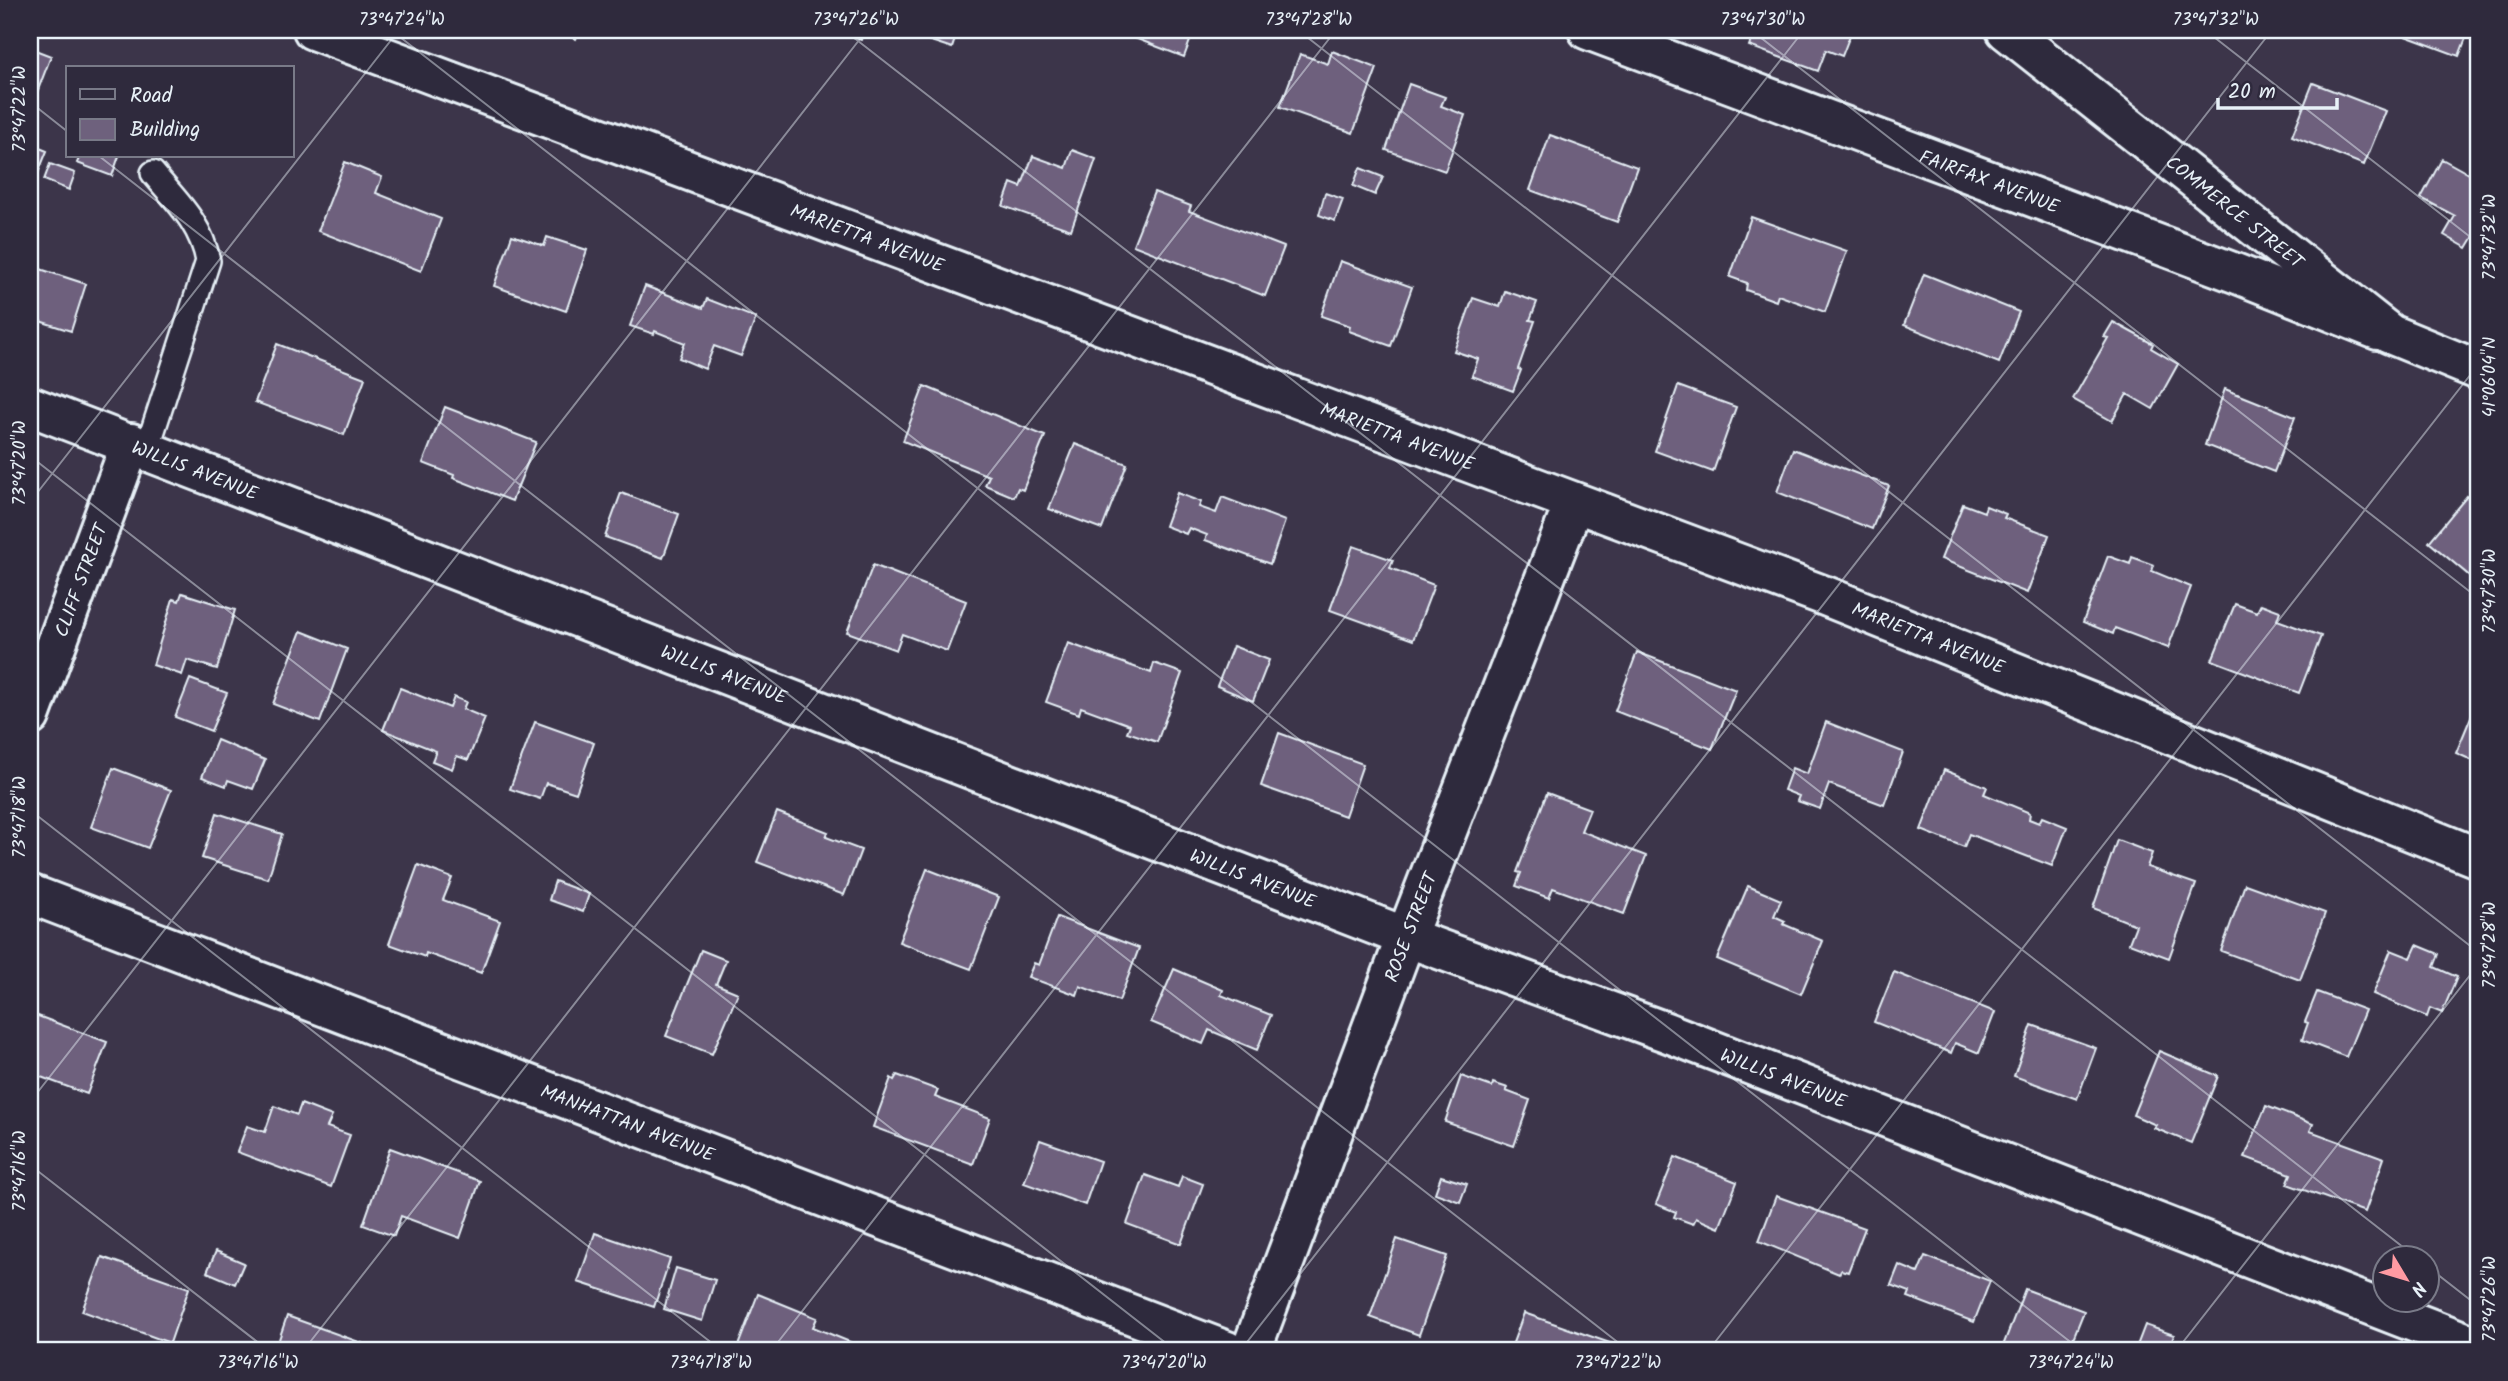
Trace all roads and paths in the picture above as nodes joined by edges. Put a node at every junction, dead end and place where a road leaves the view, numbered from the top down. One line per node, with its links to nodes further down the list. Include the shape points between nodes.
1 (313, 30): 9 (street, MARIETTA AVENUE)
2 (1588, 30): 5 (street, FAIRFAX AVENUE)
3 (2006, 30): 5 (street, COMMERCE STREET)
4 (153, 173): 8 (lane, CLIFF STREET, via 192,219 204,240 208,261)
5 (2389, 334): 6 (street, COMMERCE STREET)
6 (2478, 370)
7 (30, 406): 8 (street, WILLIS AVENUE)
8 (139, 446): 10 (street, CLIFF STREET); 13 (street, WILLIS AVENUE)
9 (1574, 503): 11 (street, MARIETTA AVENUE, via 1836,600); 13 (street, ROSE STREET)
10 (30, 716)
11 (2478, 858)
12 (30, 894): 15 (street, MANHATTAN AVENUE)
13 (1406, 937): 14 (street, WILLIS AVENUE, via 1679,1037); 16 (street, ROSE STREET)
14 (2478, 1346)
15 (1227, 1351)
16 (1251, 1351)

